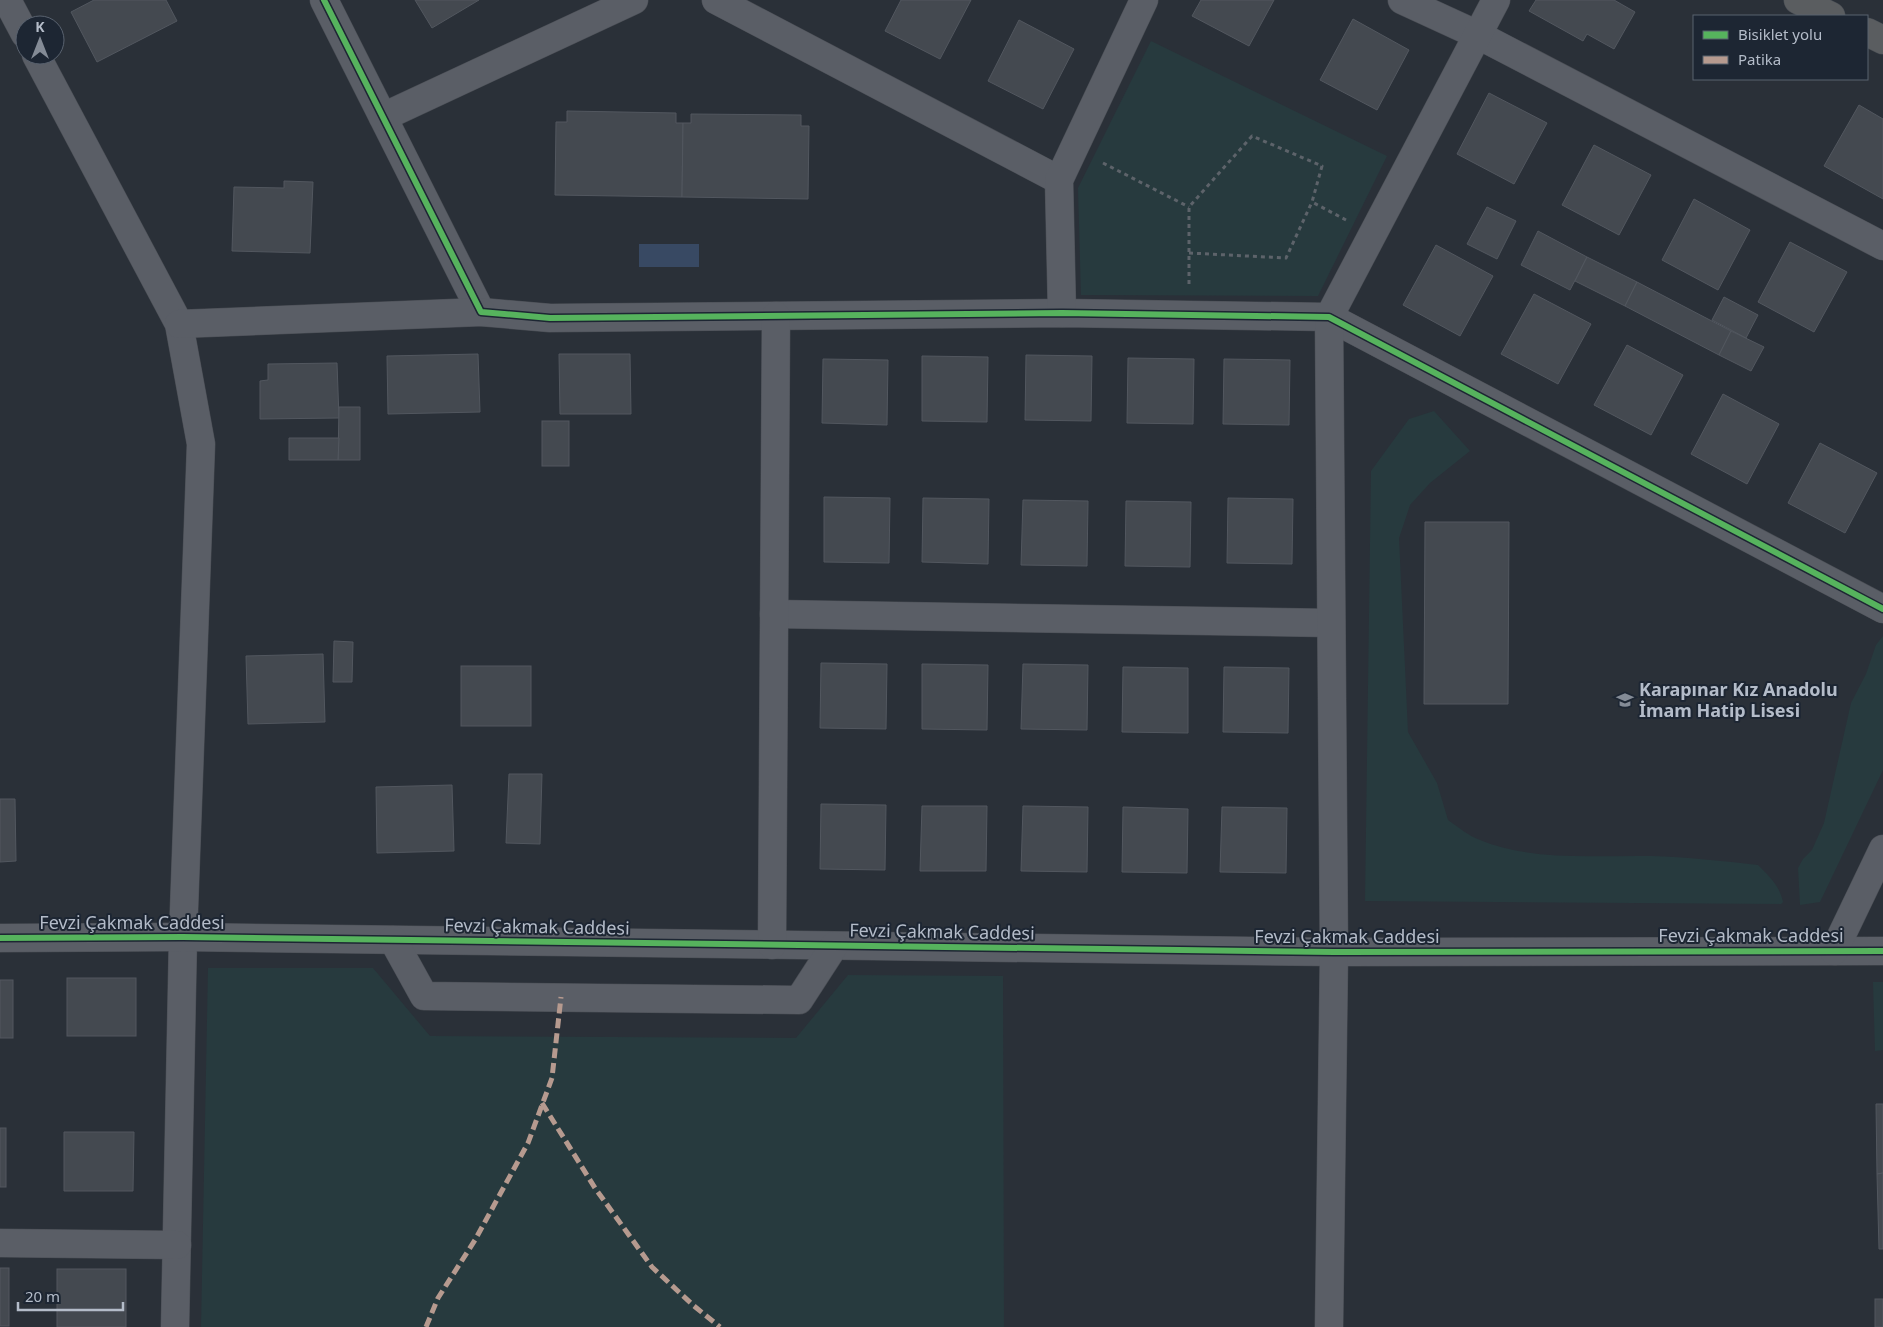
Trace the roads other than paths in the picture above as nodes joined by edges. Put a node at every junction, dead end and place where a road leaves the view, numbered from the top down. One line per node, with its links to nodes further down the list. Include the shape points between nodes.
1 (7, 0): 10 (street)
2 (324, 0): 15 (street)
3 (634, 0): 15 (street)
4 (716, 0): 16 (street)
5 (1144, 0): 16 (street)
6 (1402, 0): 12 (street)
7 (1496, 0): 12 (street)
8 (1798, 0): 9 (highway)
9 (1829, 9)
10 (15, 15)
11 (1868, 32): 13 (highway)
12 (1478, 35): 17 (street); 21 (street)
13 (1883, 40)
14 (41, 65): 22 (street)
15 (383, 117): 18 (street)
16 (1059, 180): 19 (street)
17 (1883, 246)
18 (481, 312): 20 (street, via 550,318); 22 (street)
19 (1062, 313): 20 (street); 21 (street)
20 (776, 316): 24 (street)
21 (1329, 317): 23 (street); 25 (street)
22 (179, 324): 27 (street, via 201,444)
23 (1883, 609)
24 (774, 614): 25 (street); 30 (street)
25 (1331, 623): 34 (street)
26 (1883, 849): 32 (street)
27 (182, 937): 28 (street, Fevzi Çakmak Caddesi); 29 (street, Fevzi Çakmak Caddesi); 36 (street)
28 (0, 938)
29 (393, 940): 30 (street, Fevzi Çakmak Caddesi); 31 (street, via 424,996 799,1000)
30 (772, 945): 31 (street, Fevzi Çakmak Caddesi)
31 (834, 946): 34 (street, Fevzi Çakmak Caddesi)
32 (1834, 951): 33 (street, Fevzi Çakmak Caddesi); 34 (street, Fevzi Çakmak Caddesi)
33 (1883, 951)
34 (1334, 952): 38 (street)
35 (0, 1243): 36 (street)
36 (176, 1245): 37 (street)
37 (175, 1327)
38 (1329, 1327)

